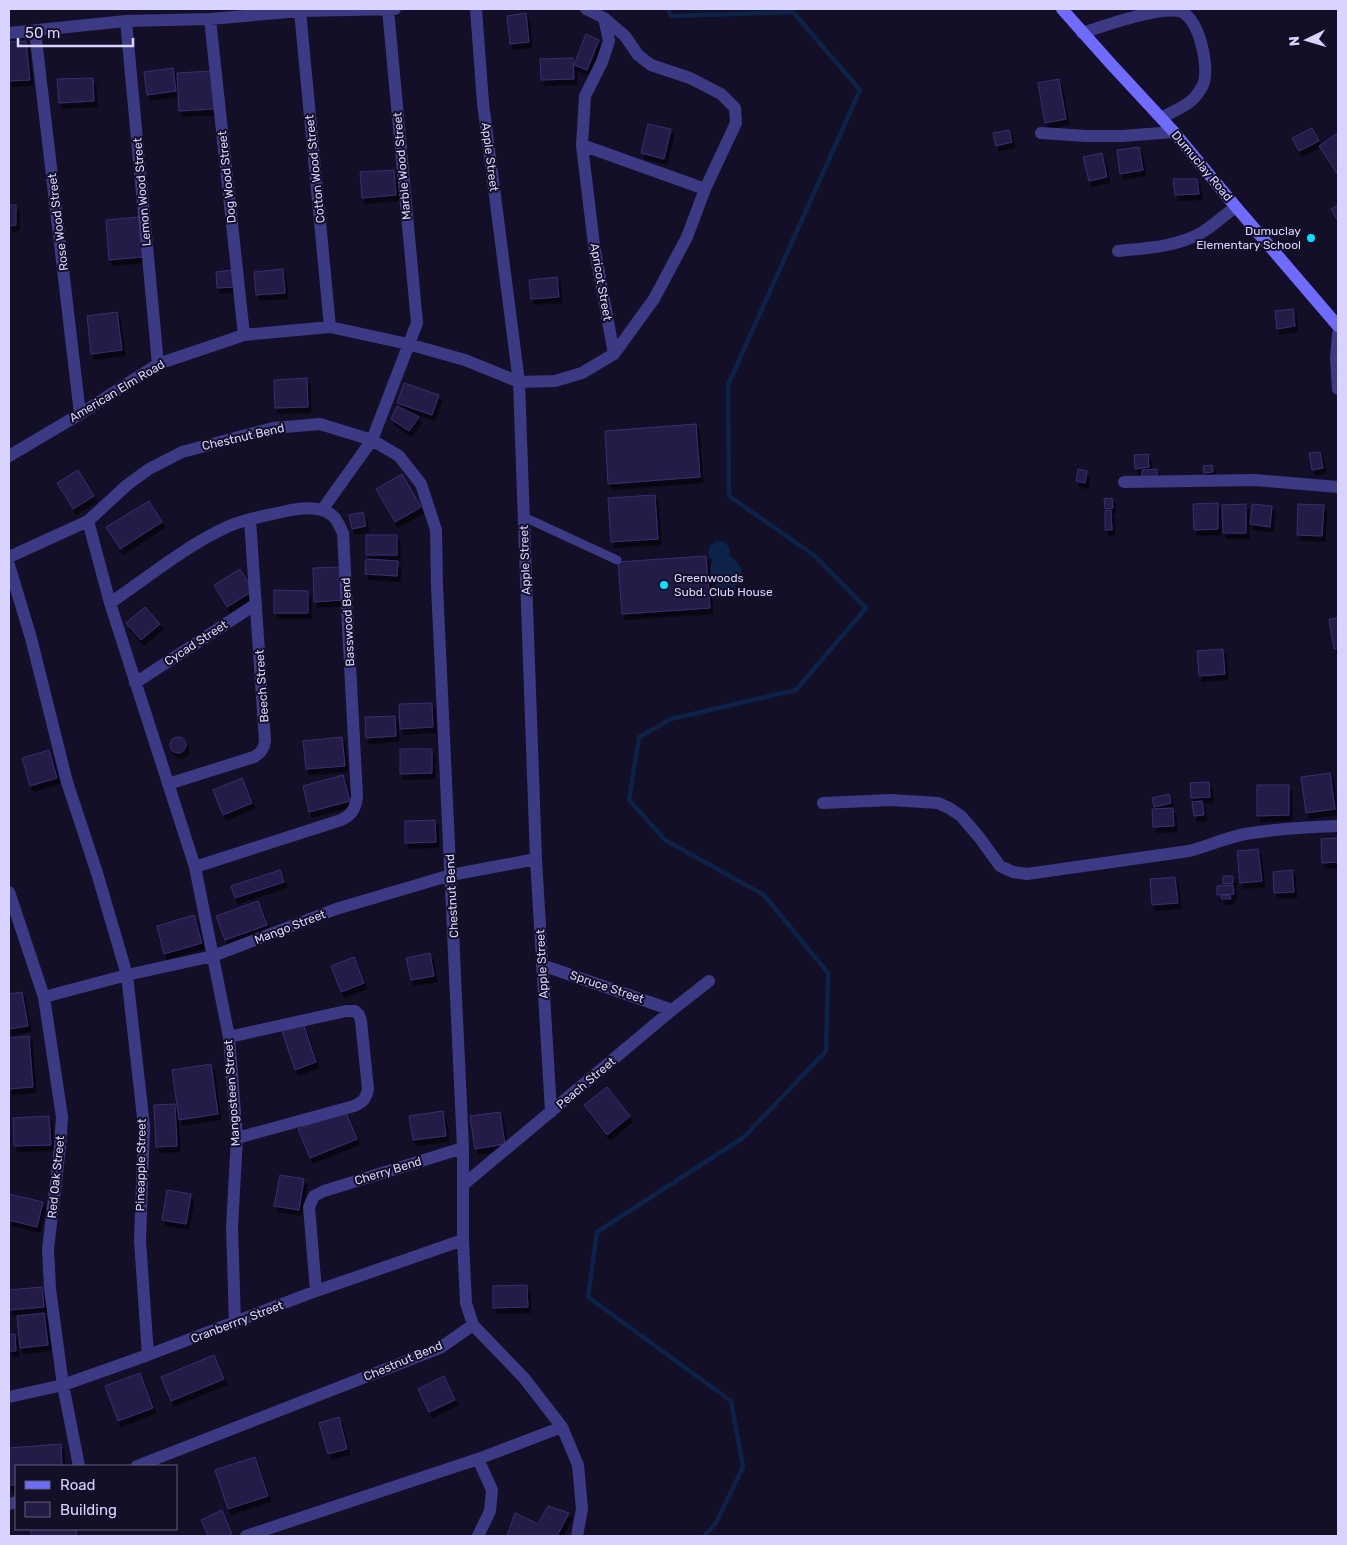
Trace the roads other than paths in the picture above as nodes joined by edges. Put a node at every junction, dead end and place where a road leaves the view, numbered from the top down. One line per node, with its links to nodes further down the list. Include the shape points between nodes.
1 (388, 9): 2 (street); 6 (street); 24 (street, Marble Wood Street, via 417,323)
2 (395, 9)
3 (476, 9): 27 (street, Apple Street, via 483,103)
4 (586, 9): 7 (street)
5 (1062, 9): 12 (street, Dumuclay Road)
6 (300, 11): 8 (street); 21 (street, Cotton Wood Street)
7 (604, 18): 16 (street, Apricot Street, via 609,41 585,96); 17 (street, via 625,36 638,55 652,65 690,78 722,94 735,108 736,124)
8 (210, 19): 9 (street); 23 (street, Dog Wood Street)
9 (126, 21): 10 (street); 26 (street, Lemon Wood Street)
10 (35, 31): 11 (street); 29 (street, Rose Wood Street)
11 (9, 33)
12 (1082, 33): 13 (street, Dumuclay Road); 13 (street, via 1170,10 1182,12 1189,19 1203,52 1204,84 1189,102)
13 (1161, 118): 15 (street, Dumuclay Road)
14 (1041, 132): 15 (street, via 1122,136)
15 (1174, 132): 18 (street, Dumuclay Road)
16 (582, 146): 17 (street); 25 (street, Apricot Street, via 594,245)
17 (705, 189): 25 (street, via 687,238 654,299)
18 (1236, 207): 19 (street, via 1188,239 1154,247); 20 (street, Dumuclay Road)
19 (1118, 250)
20 (1338, 326)
21 (330, 327): 23 (street, American Elm Road); 24 (street, American Elm Road)
22 (1338, 334): 28 (street)
23 (244, 335): 26 (street, American Elm Road)
24 (408, 344): 27 (street, via 465,360); 30 (street)
25 (614, 354): 27 (street, via 582,373 555,381)
26 (158, 364): 29 (street, American Elm Road)
27 (519, 382): 35 (street, Apple Street)
28 (1338, 389)
29 (80, 414): 31 (street, American Elm Road)
30 (372, 440): 34 (street); 37 (street, Chestnut Bend, via 320,424 273,428 182,452 149,469); 49 (street, Chestnut Bend, via 399,456 421,484 436,530)
31 (9, 456)
32 (1124, 482): 33 (street, via 1255,480)
33 (1338, 487)
34 (322, 510): 36 (street, via 296,509); 48 (street, Basswood Bend, via 334,517 343,533 356,804 348,817)
35 (524, 517): 39 (lane); 47 (street, Apple Street)
36 (250, 520): 41 (street, via 227,527 188,549); 42 (street, Beech Street)
37 (88, 521): 38 (street, Chestnut Bend); 41 (street, Mangosteen Street)
38 (9, 557)
39 (617, 560)
40 (9, 565): 53 (street, Pineapple Street, via 67,782)
41 (110, 603): 43 (street, Mangosteen Street)
42 (256, 604): 43 (street, Cycad Street); 44 (street, Beech Street, via 265,746 254,757)
43 (135, 683): 44 (street, Mangosteen Street)
44 (168, 784): 48 (street, Mangosteen Street)
45 (824, 804): 46 (street, via 891,800 938,804 960,816 1000,866 1027,874 1189,851 1246,834)
46 (1338, 826)
47 (536, 859): 49 (street, Mango Street); 52 (street, Apple Street)
48 (195, 867): 51 (street, Mangosteen Street)
49 (451, 875): 51 (street, Mango Street, via 336,909); 60 (street, Chestnut Bend)
50 (9, 892): 55 (street, Red Oak Street)
51 (213, 956): 53 (street, Mango Street); 57 (street, Mangosteen Street)
52 (542, 965): 56 (street, Spruce Street); 58 (street, Apple Street)
53 (127, 975): 55 (street, Mango Street); 66 (street, Pineapple Street, via 144,1126 140,1241)
54 (709, 981): 56 (street, Peach Street)
55 (44, 997): 67 (street, Red Oak Street, via 62,1117 48,1249)
56 (672, 1010): 58 (street, Peach Street)
57 (229, 1037): 59 (street, Mangosteen Street); 59 (street, via 355,1011 362,1021 368,1089 364,1101 354,1106)
58 (551, 1112): 61 (street, Peach Street)
59 (237, 1138): 64 (street, Mangosteen Street, via 232,1227)
60 (463, 1148): 61 (street, Chestnut Bend); 63 (street, Cherry Bend, via 314,1196 309,1207)
61 (463, 1185): 62 (street, Chestnut Bend)
62 (463, 1240): 63 (street, Cranberrry Street); 65 (street, Chestnut Bend, via 466,1303)
63 (316, 1291): 64 (street, Cranberrry Street)
64 (235, 1323): 66 (street, Cranberrry Street)
65 (473, 1325): 69 (street, via 524,1378); 72 (street, Chestnut Bend, via 440,1348)
66 (148, 1356): 67 (street, Cranberrry Street)
67 (62, 1385): 68 (street, Cranberrry Street); 71 (street, Red Oak Street)
68 (9, 1397)
69 (562, 1427): 70 (street); 75 (street, via 578,1465 582,1510)
70 (478, 1459): 73 (street); 74 (street, via 492,1490 490,1511)
71 (79, 1465)
72 (140, 1465)
73 (246, 1536)
74 (478, 1536)
75 (577, 1536)

